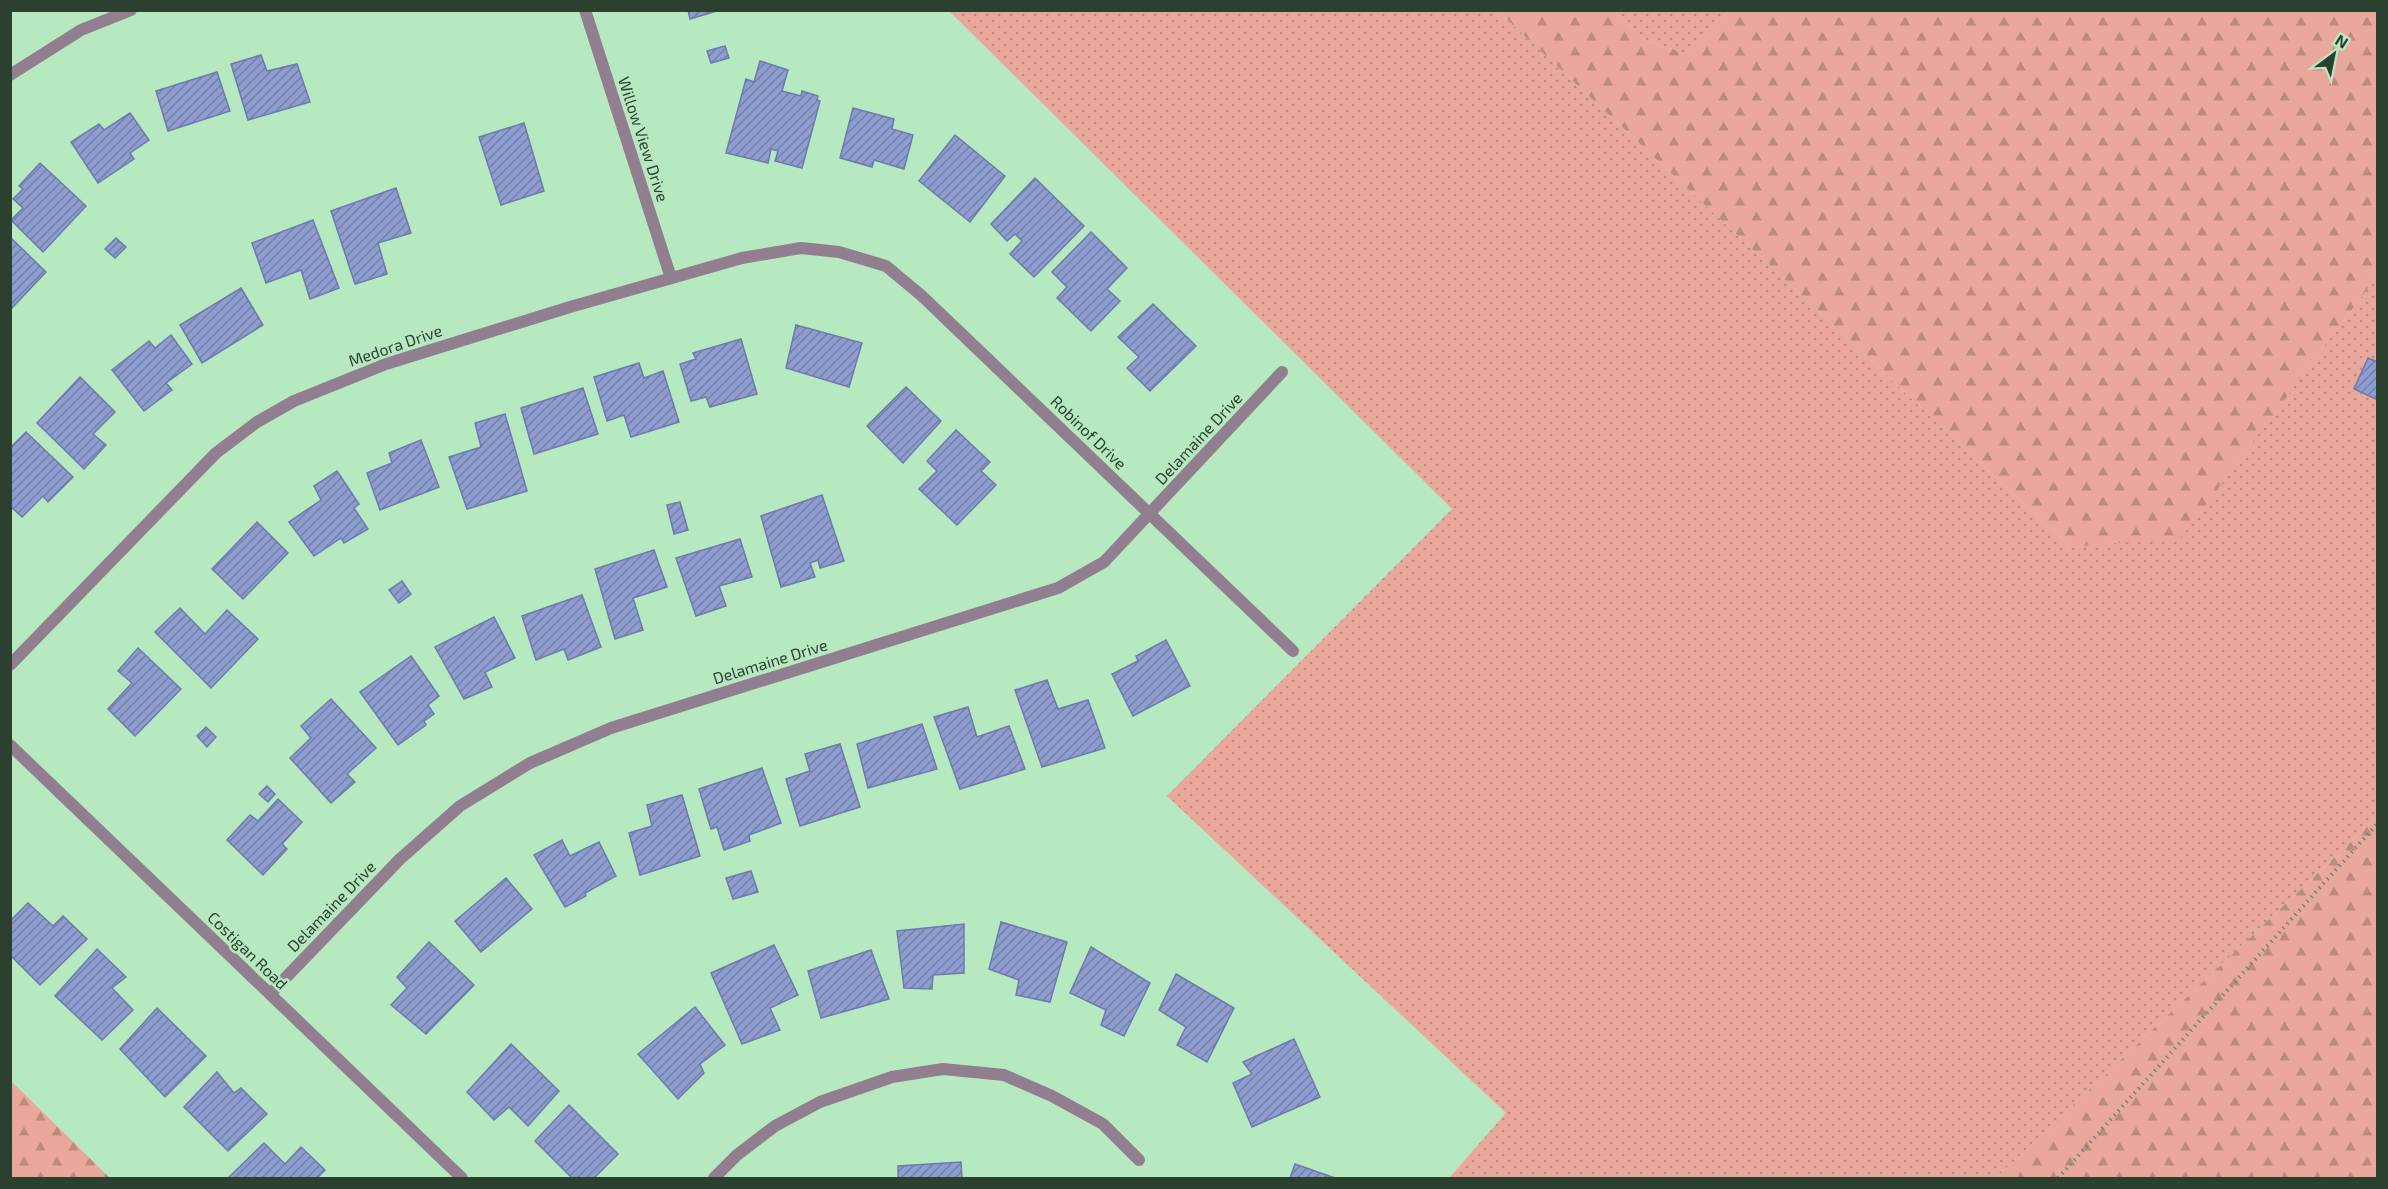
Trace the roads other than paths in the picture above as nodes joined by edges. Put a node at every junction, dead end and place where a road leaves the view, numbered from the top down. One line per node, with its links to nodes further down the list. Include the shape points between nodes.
1 (131, 10): 3 (street, via 81,30)
2 (585, 10): 5 (street, Willow View Drive)
3 (10, 75)
4 (886, 266): 5 (street, Medora Drive, via 839,252 801,248 742,258); 7 (street, Robinof Drive)
5 (670, 278): 9 (street, Medora Drive, via 386,364 294,401 257,422 216,453)
6 (1282, 372): 7 (street, Delamaine Drive)
7 (1150, 514): 8 (street, Robinof Drive); 11 (street, Delamaine Drive, via 1104,562 1058,588 611,728 530,763 460,806 399,859)
8 (1293, 651)
9 (10, 665)
10 (10, 745): 11 (street, Costigan Road)
11 (270, 994): 13 (street, Costigan Road)
12 (1139, 1160): 14 (street, via 1103,1124 1053,1096 1004,1075 943,1069 892,1077 820,1102 775,1125 736,1155)
13 (462, 1179)
14 (714, 1179)

